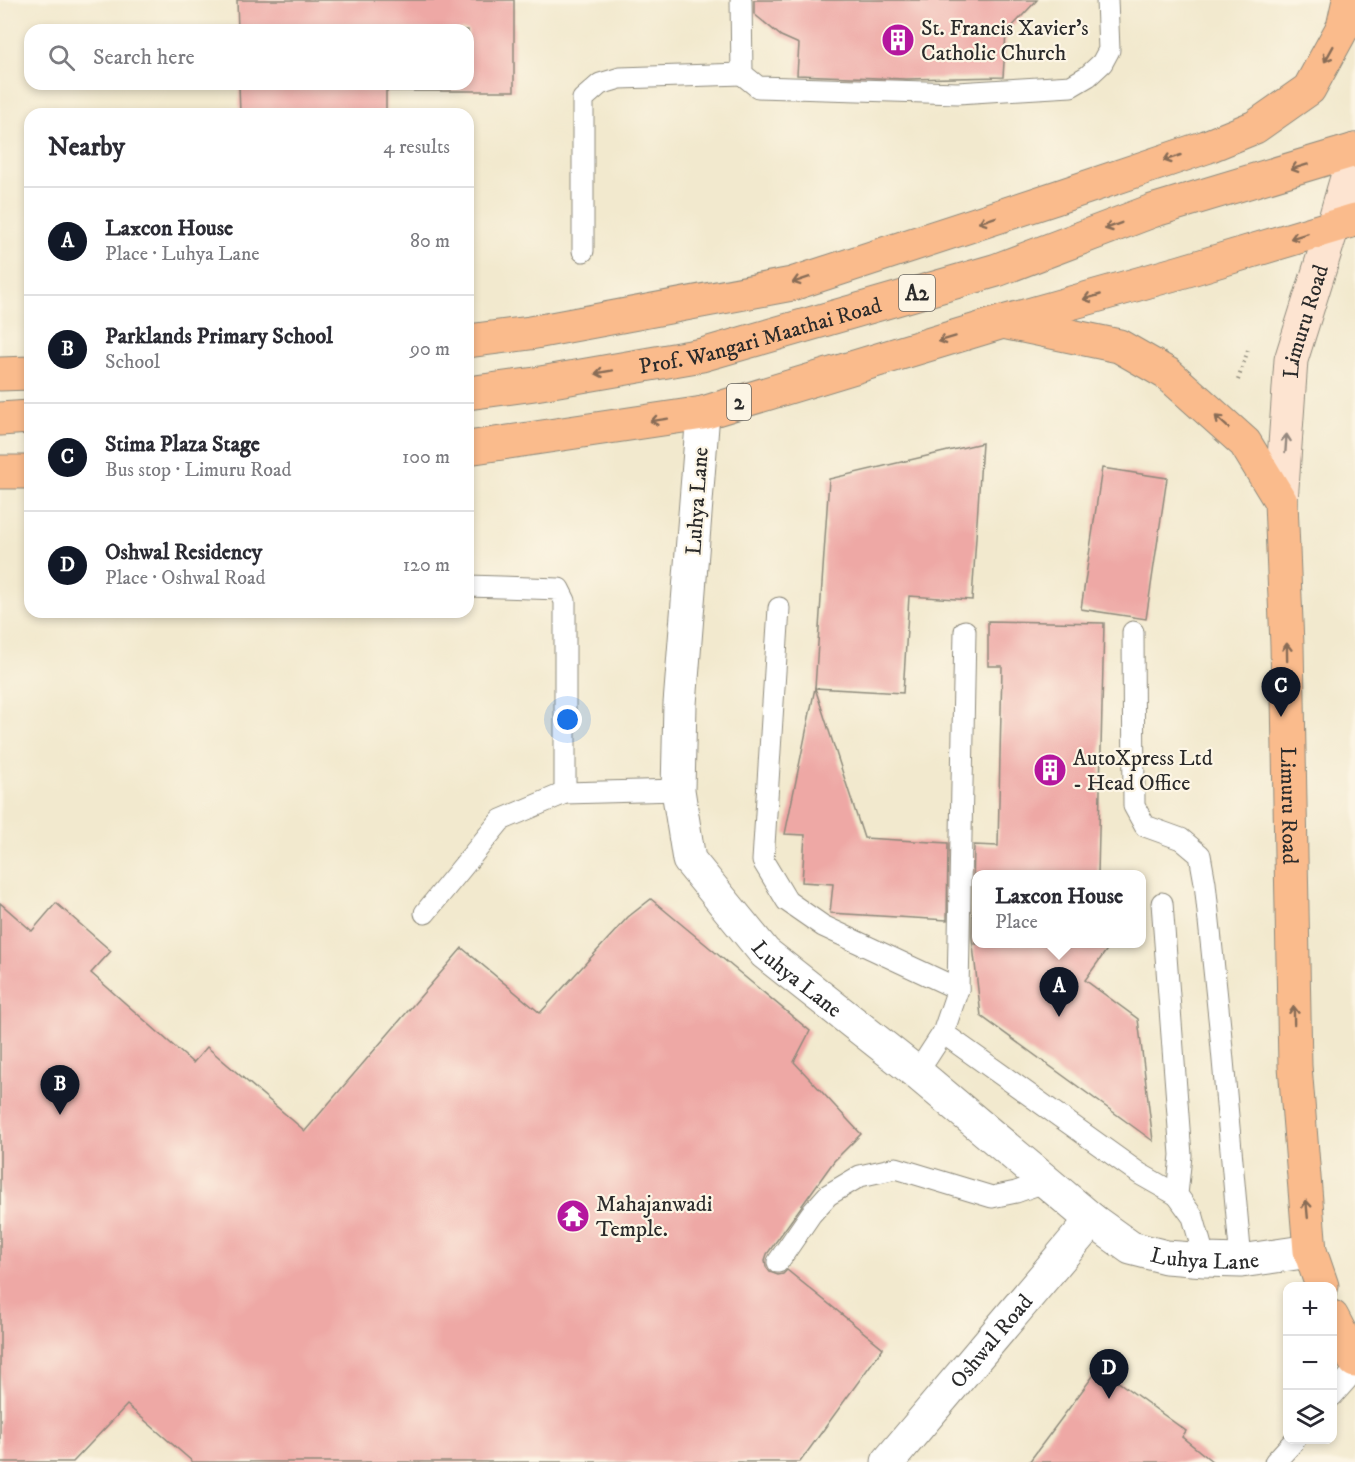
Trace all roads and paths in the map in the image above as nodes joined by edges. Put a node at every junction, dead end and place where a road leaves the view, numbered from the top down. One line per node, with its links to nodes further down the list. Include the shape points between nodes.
1 (741, 0): 4 (lane)
2 (1107, 0): 4 (lane, via 1109,50 1102,63 1071,86 958,93 758,87)
3 (1349, 0): 9 (main road, one-way to 9, via 1343,27 1309,89 1255,127 1206,147 792,284)
4 (742, 74): 7 (lane, via 620,78 600,84 583,99)
5 (1355, 150): 6 (main road, Limuru Road); 12 (main road, Prof. Wangari Maathai Road / A2, one-way to 12, via 1152,211 997,270 702,355)
6 (1344, 223): 8 (main road, 2, one-way to 8); 19 (main road, Limuru Road, one-way to 6, via 1292,360)
7 (583, 250)
8 (1003, 322): 13 (main road, 2, one-way to 13); 19 (main road, one-way to 8, via 1245,443 1168,374 1119,346)
9 (474, 340)
10 (24, 373): 11 (main road)
11 (0, 374)
12 (474, 392)
13 (703, 413): 16 (main road, 2, one-way to 16); 24 (street, Luhya Lane, via 680,704)
14 (24, 417): 15 (main road)
15 (0, 418)
16 (474, 447)
17 (0, 472): 18 (main road)
18 (24, 472)
19 (1281, 501): 34 (main road, Limuru Road, one-way to 19, via 1295,1066)
20 (474, 586): 25 (lane, via 559,589 565,601)
21 (778, 608): 28 (lane, via 763,861 787,901 824,927)
22 (965, 631): 28 (lane)
23 (1133, 632): 36 (lane, via 1134,806 1145,826 1181,839 1200,855 1205,883)
24 (678, 790): 25 (lane); 30 (street, Luhya Lane, via 689,860 765,953)
25 (565, 793): 27 (lane, via 501,820)
26 (1162, 903): 32 (lane, via 1181,1155)
27 (425, 913)
28 (958, 989): 29 (lane)
29 (943, 1033): 30 (lane); 32 (lane, via 1140,1174)
30 (917, 1073): 31 (street, Luhya Lane)
31 (1047, 1180): 33 (street, Luhya Lane); 37 (lane, via 992,1197 896,1168 860,1176 828,1195)
32 (1177, 1195): 35 (lane, via 1193,1217)
33 (1092, 1220): 35 (street, Luhya Lane, via 1131,1248 1166,1257); 44 (street, Oshwal Road)
34 (1310, 1251): 36 (street, Luhya Lane); 38 (main road, Limuru Road)
35 (1205, 1260): 36 (street, Luhya Lane)
36 (1241, 1261)
37 (778, 1262)
38 (1320, 1282)
39 (1337, 1327): 40 (main road)
40 (1355, 1361)
41 (1355, 1370): 42 (lane)
42 (1337, 1390)
43 (1291, 1444): 45 (lane)
44 (888, 1462)
45 (1275, 1462)

